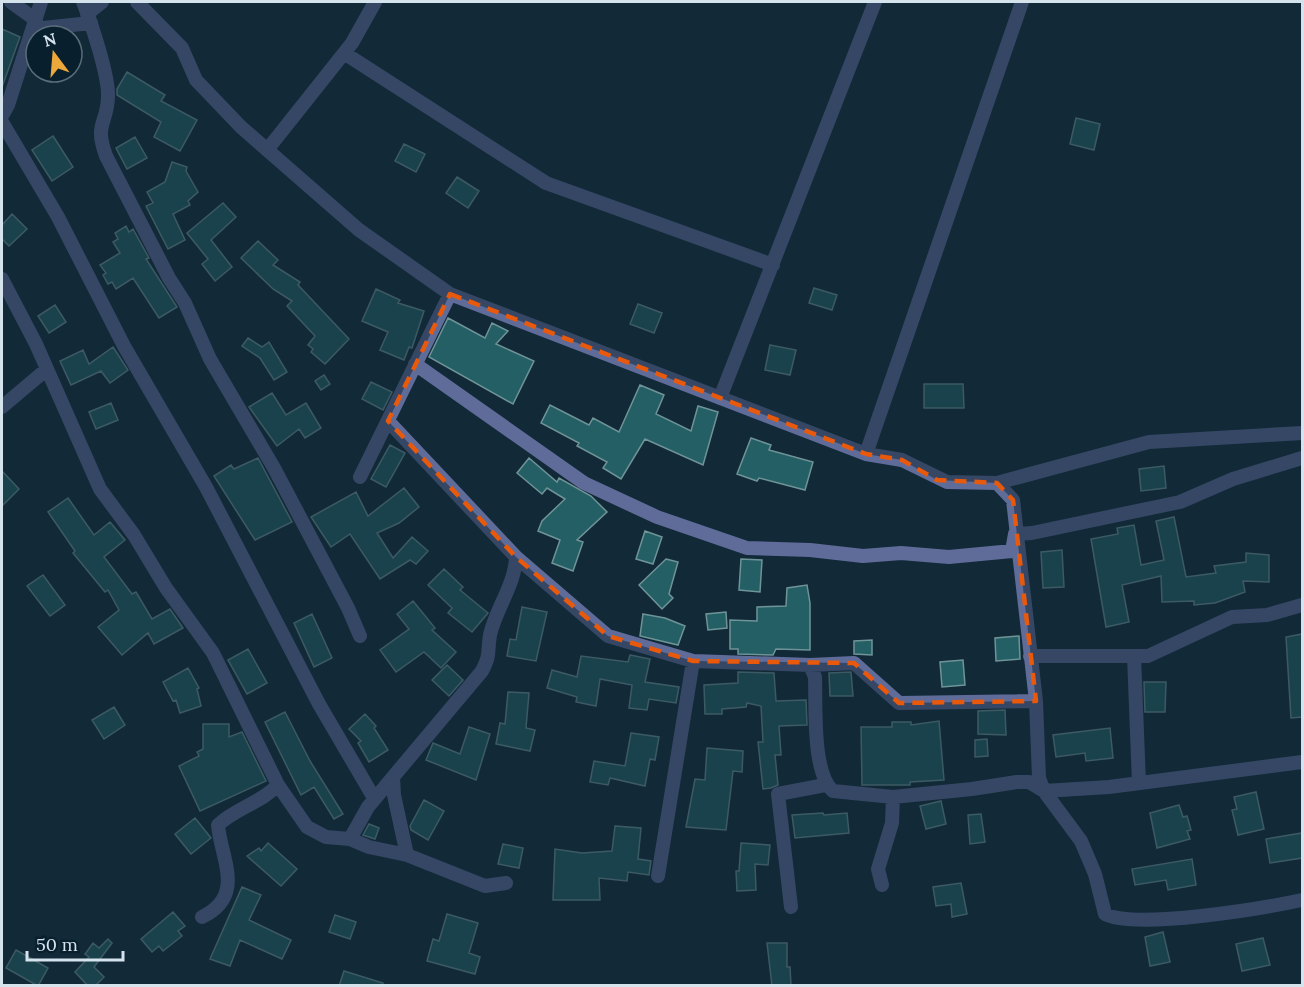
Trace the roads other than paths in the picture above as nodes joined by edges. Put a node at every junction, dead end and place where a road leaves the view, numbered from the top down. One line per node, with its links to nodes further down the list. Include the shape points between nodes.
1 (11, 2): 9 (street)
2 (41, 2): 9 (street)
3 (102, 2): 8 (street)
4 (136, 2): 14 (street, via 182,48 196,80)
5 (375, 2): 10 (street)
6 (875, 2): 15 (street)
7 (1019, 2): 24 (street)
8 (87, 13): 9 (street); 31 (street, via 108,96 99,136 106,156 185,303 210,359 274,468)
9 (35, 24)
10 (344, 53): 14 (street); 15 (street, via 546,183)
11 (24, 57): 12 (street)
12 (2, 116)
13 (2, 122): 44 (street, via 53,207 124,345 206,487 319,704)
14 (267, 150): 17 (street, via 359,230)
15 (773, 265): 20 (street)
16 (2, 279): 19 (street)
17 (450, 294): 18 (street); 20 (street)
18 (415, 364): 22 (street); 28 (street, via 584,483 657,517 747,548 949,557 1012,551)
19 (48, 369): 21 (street); 40 (street, via 100,489 213,653)
20 (720, 398): 24 (street)
21 (2, 406)
22 (388, 421): 26 (street); 29 (street)
23 (1302, 433): 27 (street, via 1149,441)
24 (866, 454): 27 (street, via 902,460 947,482)
25 (1302, 458): 28 (street, via 1233,479 1180,502)
26 (360, 477)
27 (997, 483): 28 (street, via 1013,500)
28 (1016, 534): 32 (street)
29 (516, 557): 34 (street, via 608,636); 38 (street, via 516,570 490,635 490,656 482,672)
30 (1302, 605): 33 (street, via 1268,615 1232,617 1148,656)
31 (360, 636)
32 (1030, 656): 33 (street); 36 (street)
33 (1134, 656): 39 (street)
34 (693, 662): 35 (street); 47 (street)
35 (810, 665): 36 (street, via 854,663 899,703); 41 (street, via 815,677 820,768)
36 (1036, 701): 42 (street, via 1038,770)
37 (1302, 762): 39 (street)
38 (393, 777): 44 (street); 46 (street)
39 (1138, 783): 42 (street)
40 (278, 785): 45 (street, via 307,827 326,837); 52 (street, via 218,825 229,875 226,895 214,911)
41 (825, 785): 43 (street, via 833,791); 51 (street, via 778,794)
42 (1044, 791): 43 (street, via 1029,782 1017,782); 50 (street, via 1081,841 1095,874 1103,909 1111,917 1226,913)
43 (893, 797): 49 (street, via 892,823 878,870)
44 (374, 798): 45 (street)
45 (350, 839): 46 (street)
46 (407, 855): 48 (street, via 485,886)
47 (658, 876)
48 (506, 883)
49 (882, 885)
50 (1302, 900)
51 (791, 907)
52 (202, 917)

